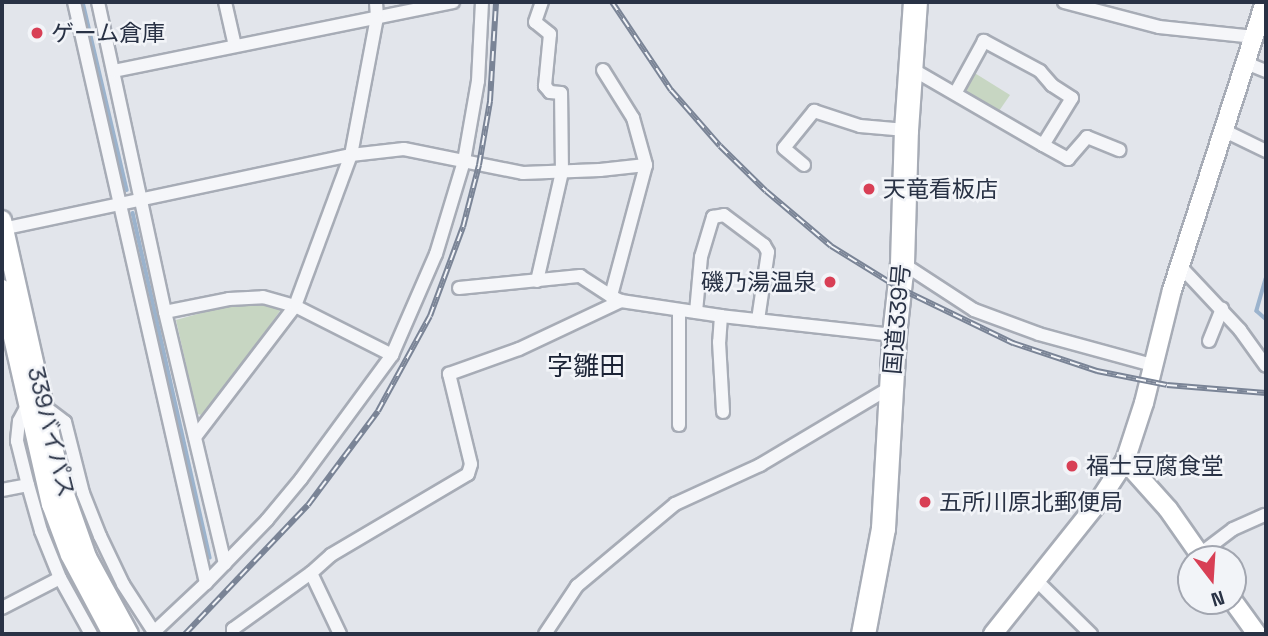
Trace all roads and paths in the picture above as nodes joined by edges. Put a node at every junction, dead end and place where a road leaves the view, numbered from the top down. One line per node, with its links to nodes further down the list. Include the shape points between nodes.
1 (74, 2): 31 (street)
2 (98, 2): 17 (street)
3 (225, 2): 13 (street)
4 (376, 2): 11 (street)
5 (453, 2): 11 (street)
6 (482, 2): 26 (street, via 478,81)
7 (541, 2): 29 (street, via 535,22 550,34 545,86 561,93)
8 (915, 2): 15 (highway, 国道339号)
9 (1064, 2): 12 (street, via 1159,27)
10 (1265, 2): 12 (street)
11 (376, 17): 13 (street); 25 (street)
12 (1254, 37): 14 (street)
13 (235, 46): 17 (street)
14 (1246, 63): 18 (street); 21 (street)
15 (912, 69): 19 (street); 20 (highway, 国道339号)
16 (603, 70): 27 (street, via 633,118)
17 (114, 71): 30 (street)
18 (1266, 71)
19 (956, 92): 22 (street); 22 (street, via 984,41 1040,71 1072,98)
20 (906, 130): 28 (street, via 860,126 814,111 784,148); 33 (highway, 国道339号)
21 (1225, 131): 24 (street); 34 (street)
22 (1043, 145): 23 (street, via 1068,159 1087,138)
23 (1119, 150)
24 (1266, 151)
25 (351, 155): 26 (street, via 404,149); 30 (street); 39 (street)
26 (464, 161): 29 (street, via 523,173); 48 (street, via 436,254)
27 (646, 165): 29 (street); 38 (street)
28 (804, 165)
29 (562, 172): 35 (street)
30 (143, 199): 31 (street); 42 (street)
31 (120, 204): 32 (street); 66 (street)
32 (2, 226): 52 (street, 339バイパス)
33 (902, 263): 46 (highway, 国道339号); 49 (street, via 974,310 1039,334)
34 (1180, 267): 40 (street); 49 (street)
35 (537, 281): 36 (street); 38 (street, via 580,276)
36 (459, 288)
37 (2, 289): 52 (street)
38 (616, 299): 41 (street); 63 (street, via 519,349 449,374 471,464 468,474 331,555)
39 (295, 306): 42 (street, via 262,297); 48 (street); 55 (street)
40 (1222, 309): 47 (street); 50 (street)
41 (679, 310): 43 (street); 54 (street)
42 (165, 312): 55 (street)
43 (696, 312): 44 (street); 45 (street, via 701,257 713,216 724,215 768,252)
44 (721, 316): 45 (street); 53 (street)
45 (758, 320): 46 (street)
46 (894, 335): 51 (highway, 国道339号)
47 (1209, 341)
48 (393, 355): 62 (street, via 301,479)
49 (1152, 365): 56 (street)
50 (1266, 366)
51 (891, 387): 74 (street, via 760,465 675,504 577,586); 75 (highway, 国道339号, via 883,528)
52 (36, 405): 57 (street, via 19,421 17,441); 66 (street, via 65,422 83,493 100,536 154,632); 70 (street, via 59,527); 71 (street, 339バイパス, via 74,523 100,585)
53 (723, 412)
54 (679, 425)
55 (195, 437): 62 (street)
56 (1125, 461): 60 (street); 65 (street)
57 (28, 485): 58 (street); 64 (street)
58 (2, 490)
59 (1265, 515): 61 (street, via 1233,529)
60 (1193, 545)
61 (1214, 545)
62 (225, 564): 66 (street)
63 (311, 573): 72 (street, via 233,629); 73 (street)
64 (60, 578): 67 (street); 69 (street)
65 (1037, 581): 76 (street); 77 (street)
66 (206, 583)
67 (2, 608)
68 (1243, 615): 78 (street)
69 (91, 634)
70 (112, 634)
71 (129, 634)
72 (233, 634)
73 (340, 634)
74 (545, 634)
75 (863, 634)
76 (993, 634)
77 (1091, 634)
78 (1257, 634)

